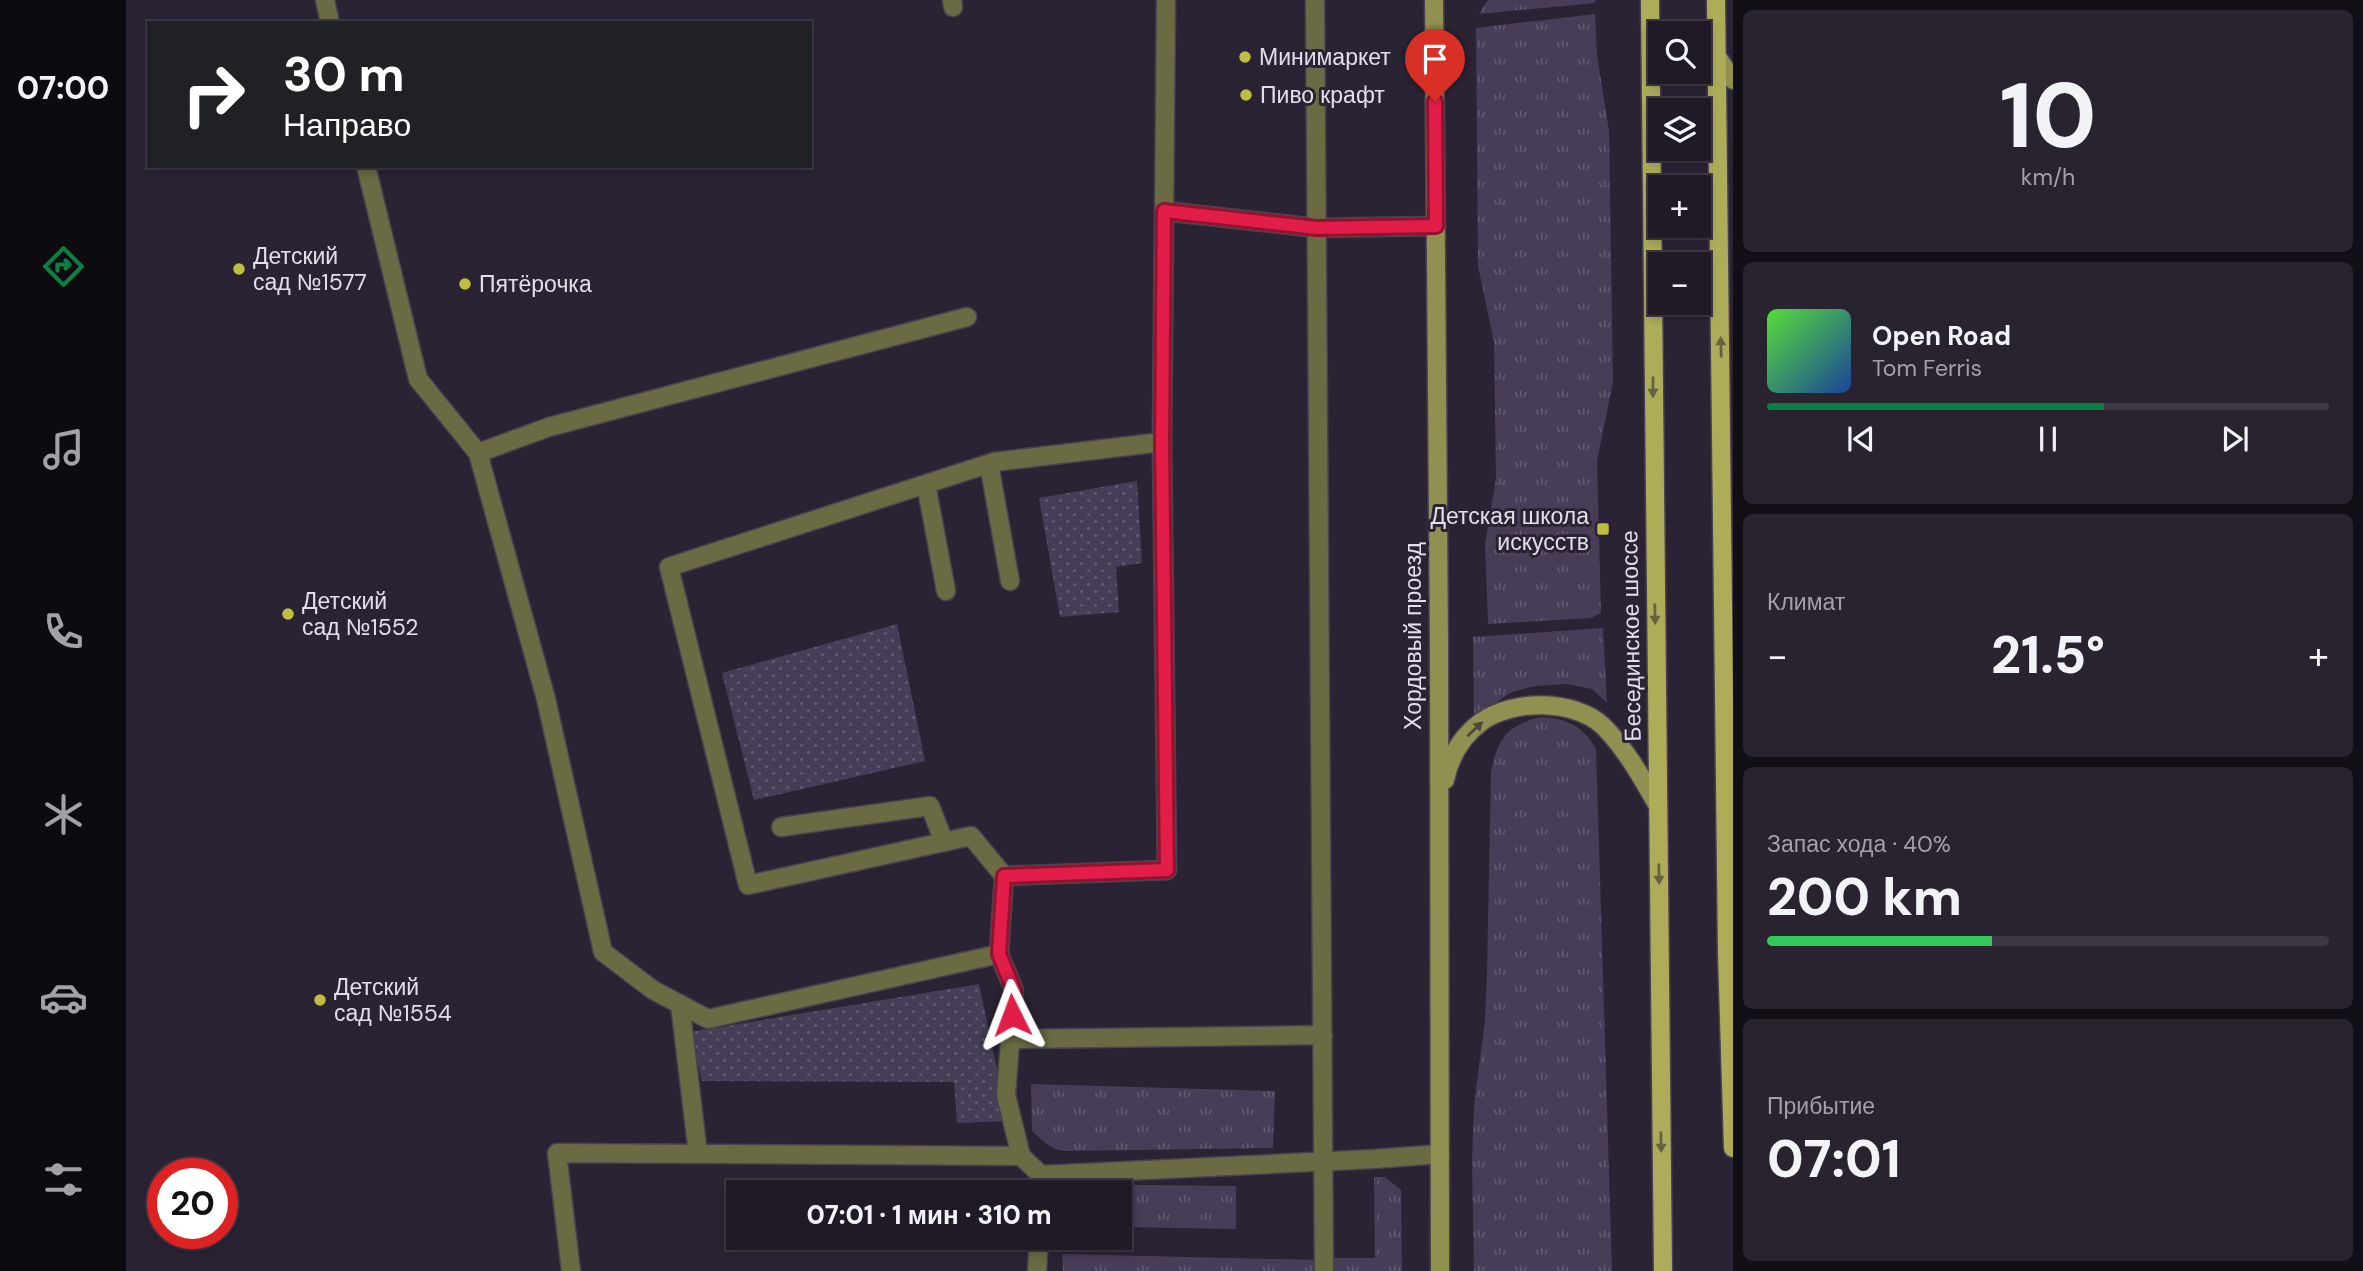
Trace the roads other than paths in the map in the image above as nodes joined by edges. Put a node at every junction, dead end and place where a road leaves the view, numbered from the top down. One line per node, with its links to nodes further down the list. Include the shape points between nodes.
1 (324, 0): 7 (lane)
2 (1166, 0): 11 (lane)
3 (1315, 0): 13 (lane)
4 (1434, 0): 12 (main road, Хордовый проезд)
5 (1650, 0): 21 (main road, Бесединское шоссе, one-way to 21)
6 (1716, 0): 8 (main road)
7 (329, 21)
8 (1717, 58): 9 (main road); 28 (main road, one-way to 8)
9 (1733, 80)
10 (366, 168): 16 (lane, via 418,379)
11 (1164, 211): 13 (lane); 15 (lane)
12 (1436, 226): 13 (lane); 22 (main road, Хордовый проезд)
13 (1317, 228): 30 (lane)
14 (967, 317): 16 (lane, via 549,426)
15 (1162, 442): 17 (lane); 25 (lane, via 1167,870)
16 (478, 453): 29 (lane, via 546,699 603,952 653,990)
17 (989, 464): 18 (lane); 19 (lane)
18 (926, 484): 20 (lane); 24 (lane, via 669,567 748,885)
19 (1010, 581)
20 (946, 591)
21 (1658, 806): 22 (main road, one-way to 21, via 1450,760 1466,737 1482,721 1512,709 1545,705 1574,709 1602,725 1632,762); 44 (main road, Бесединское шоссе, one-way to 44)
22 (1439, 811): 34 (main road, Хордовый проезд)
23 (781, 827): 24 (lane, via 930,806)
24 (944, 842): 25 (lane, via 971,836)
25 (1004, 876): 27 (lane)
26 (1733, 929): 28 (main road)
27 (999, 954): 29 (lane, via 708,1019); 31 (lane, via 1014,990)
28 (1727, 954): 32 (main road)
29 (680, 1004): 33 (lane)
30 (1323, 1035): 31 (lane); 36 (lane)
31 (1010, 1040): 35 (lane, via 1006,1095)
32 (1733, 1148)
33 (698, 1154): 35 (lane); 40 (lane, via 557,1153)
34 (1440, 1154): 36 (lane); 43 (main road, Хордовый проезд)
35 (1021, 1156): 37 (lane)
36 (1324, 1162): 38 (lane); 42 (lane)
37 (1039, 1180)
38 (1081, 1180)
39 (1038, 1250): 41 (lane)
40 (571, 1271)
41 (1037, 1271)
42 (1324, 1271)
43 (1440, 1271)
44 (1663, 1271)

